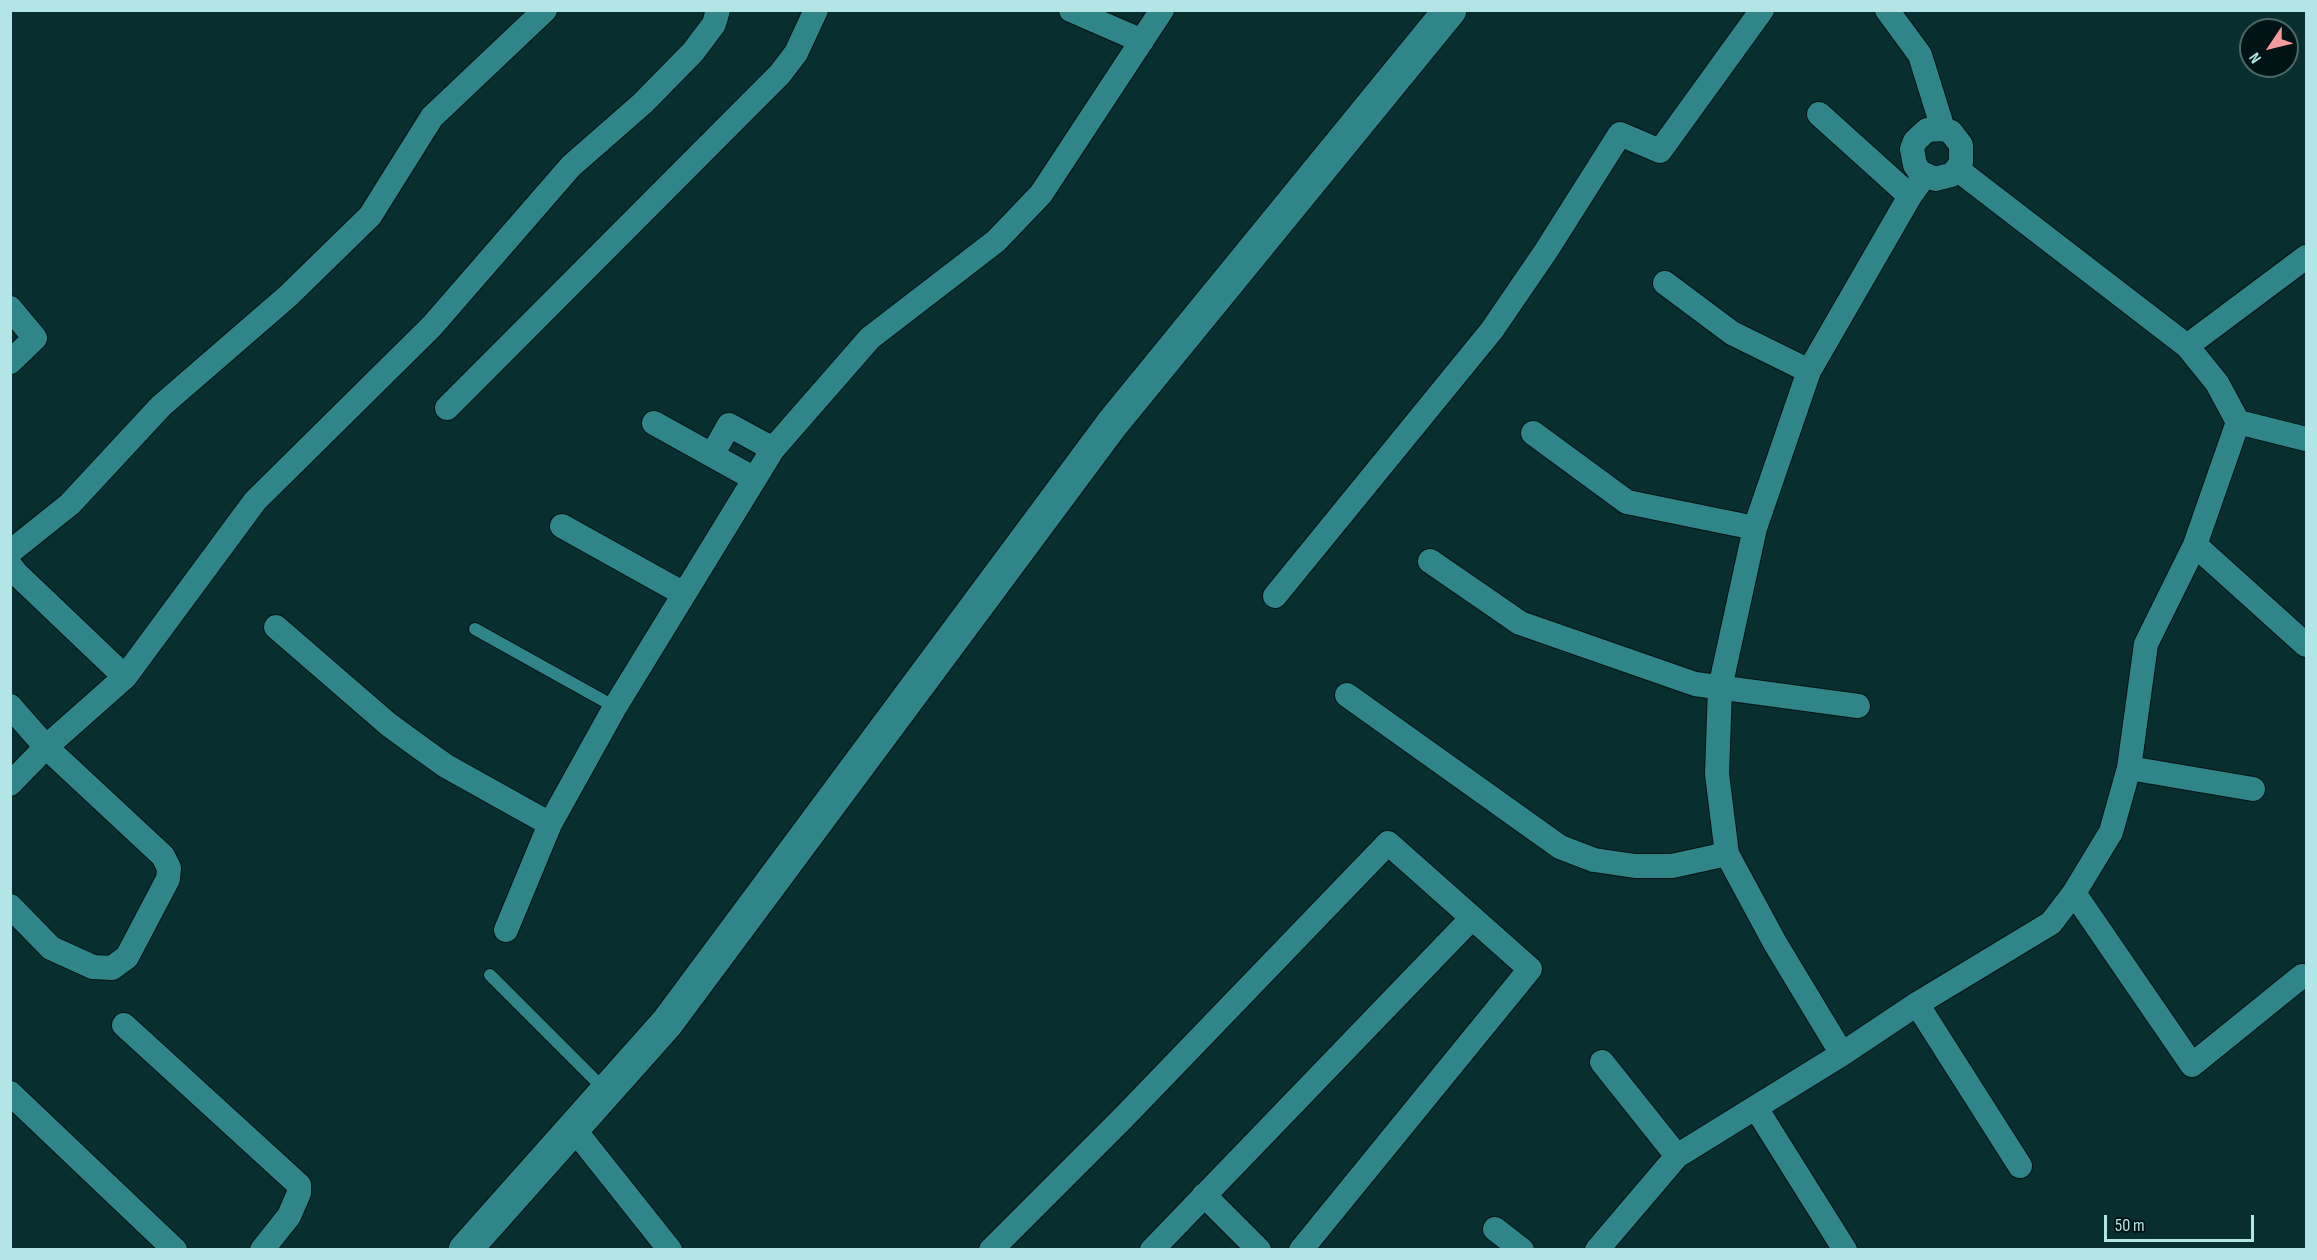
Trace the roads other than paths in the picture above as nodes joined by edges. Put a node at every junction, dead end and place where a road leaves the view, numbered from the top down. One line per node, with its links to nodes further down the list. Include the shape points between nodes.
1 (546, 10): 32 (street, via 432,117 370,216 288,296 161,406 70,504)
2 (718, 10): 40 (street, via 714,24 693,52 643,103 571,166 432,326 255,501)
3 (816, 10): 21 (street, via 796,53 780,74)
4 (1071, 10): 9 (street)
5 (1162, 10): 9 (street)
6 (1450, 10): 62 (street, via 1112,424 667,1023)
7 (1762, 10): 36 (street, via 1659,151 1620,134 1492,330)
8 (1887, 10): 11 (street, via 1920,55)
9 (1142, 41): 26 (street, via 1041,194 996,241 870,338)
10 (1819, 114): 14 (street)
11 (1944, 129): 12 (street, via 1961,145); 13 (street, via 1927,130 1915,141 1912,157)
12 (1957, 169): 13 (street, via 1943,178); 18 (street)
13 (1925, 175): 14 (street)
14 (1910, 196): 20 (street)
15 (2307, 258): 18 (street)
16 (1665, 283): 20 (street, via 1732,333)
17 (10, 308): 19 (street, via 35,338)
18 (2187, 346): 22 (street, via 2217,383)
19 (10, 362)
20 (1809, 371): 30 (street)
21 (447, 408)
22 (2238, 422): 25 (street); 31 (street)
23 (654, 423): 27 (street)
24 (1533, 433): 30 (street, via 1628,502)
25 (2307, 439)
26 (773, 449): 27 (street, via 729,425); 28 (street)
27 (712, 455): 28 (street)
28 (753, 478): 35 (street)
29 (562, 526): 35 (street)
30 (1755, 528): 41 (street)
31 (2194, 545): 39 (street); 47 (street, via 2146,644)
32 (10, 552)
33 (1430, 561): 41 (street, via 1520,623 1695,684)
34 (10, 564): 40 (street)
35 (684, 594): 45 (street)
36 (1275, 596)
37 (276, 627): 50 (street, via 418,746)
38 (475, 629): 45 (lane)
39 (2307, 645)
40 (125, 677): 46 (street)
41 (1720, 688): 44 (street); 51 (street, via 1717,774)
42 (1347, 695): 51 (street, via 1560,847 1594,860 1635,866 1672,866)
43 (10, 706): 46 (street)
44 (1857, 706)
45 (615, 707): 50 (street)
46 (46, 747): 48 (street); 53 (street, via 163,856 169,867 168,879 127,957 112,968 93,967 51,948)
47 (2128, 768): 49 (street); 52 (street, via 2111,832)
48 (10, 784)
49 (2253, 789)
50 (550, 824): 55 (street)
51 (1727, 854): 60 (street, via 1774,943)
52 (2074, 893): 57 (street, via 2192,1065); 58 (street, via 2051,923)
53 (10, 906)
54 (1471, 919): 68 (street); 74 (street, via 1388,843); 77 (street, via 1530,969)
55 (507, 930)
56 (490, 975): 62 (lane)
57 (2302, 976)
58 (1917, 1004): 60 (street); 67 (street)
59 (124, 1025): 71 (street, via 299,1185 289,1216)
60 (1842, 1054): 64 (street)
61 (1602, 1062): 66 (street)
62 (606, 1091): 65 (street)
63 (10, 1093): 70 (street)
64 (1756, 1108): 66 (street); 80 (street)
65 (573, 1128): 72 (street); 73 (street)
66 (1677, 1156): 79 (street)
67 (2020, 1166)
68 (1204, 1195): 75 (street); 76 (street)
69 (1495, 1229): 78 (street)
70 (175, 1250)
71 (262, 1250)
72 (465, 1250)
73 (670, 1250)
74 (991, 1250)
75 (1152, 1250)
76 (1259, 1250)
77 (1301, 1250)
78 (1522, 1250)
79 (1597, 1250)
80 (1845, 1250)

